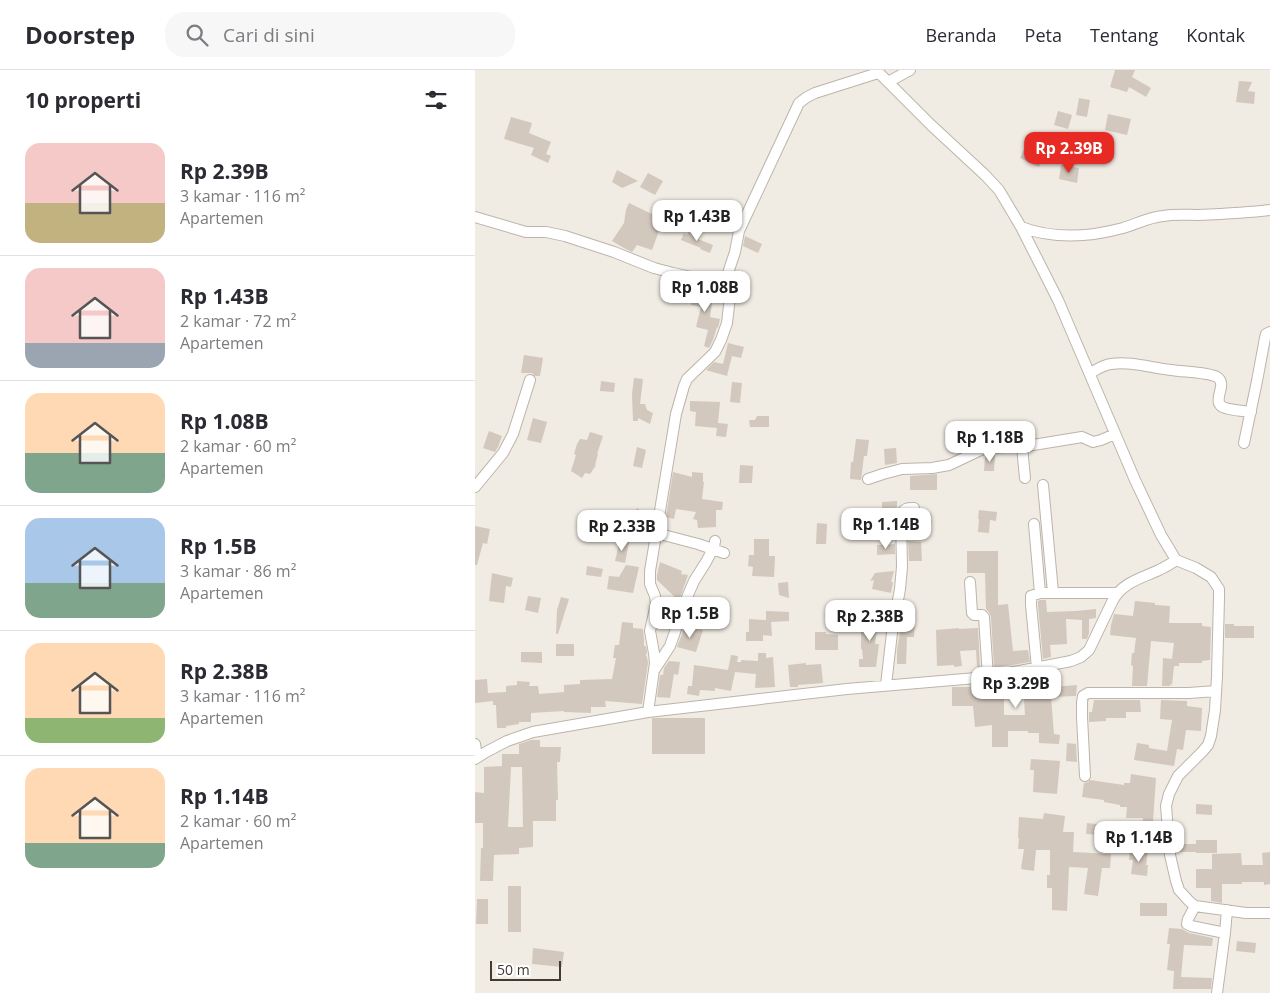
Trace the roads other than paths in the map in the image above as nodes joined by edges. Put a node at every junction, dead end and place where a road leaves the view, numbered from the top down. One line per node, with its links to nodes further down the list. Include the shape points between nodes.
1 (910, 70): 3 (street)
2 (877, 71): 3 (street); 7 (street, via 815,93 799,103 739,231)
3 (887, 82): 6 (street, via 999,190)
4 (1270, 210): 6 (street, via 1160,216 1089,234 1053,234)
5 (475, 217): 7 (street, via 526,232 565,236 673,274 704,280)
6 (1021, 227): 9 (street)
7 (726, 278): 21 (street, via 730,298 727,323 715,352 684,386 676,414)
8 (1270, 332): 11 (street, via 1265,338)
9 (1090, 374): 11 (street, via 1108,364 1135,363 1211,376 1221,383 1221,406); 12 (street)
10 (530, 380): 18 (street, via 513,434 503,453)
11 (1251, 412): 13 (street)
12 (1115, 434): 14 (street, via 1097,441 1082,437); 24 (street, via 1161,535)
13 (1244, 444)
14 (1022, 447): 15 (street); 16 (street, via 985,448 949,465 902,469)
15 (1025, 478)
16 (868, 479)
17 (1043, 485): 26 (street)
18 (475, 487)
19 (914, 508): 32 (street, via 906,508 901,515 902,567)
20 (1034, 524): 27 (street)
21 (656, 533): 22 (street); 30 (street, via 650,575 656,600 649,630)
22 (714, 545): 23 (street); 30 (street, via 694,581 670,646)
23 (724, 553)
24 (1176, 560): 28 (street); 33 (street, via 1204,572 1219,590)
25 (970, 582): 31 (street, via 972,613 984,617)
26 (1053, 592): 27 (street); 28 (street)
27 (1040, 593): 29 (street, via 1031,596 1030,600)
28 (1117, 593): 29 (street, via 1085,654 1071,661)
29 (1037, 668): 31 (street)
30 (655, 670): 34 (street)
31 (988, 677): 32 (street)
32 (886, 685): 34 (street)
33 (1216, 691): 37 (street, via 1095,693 1083,696); 38 (street, via 1208,745 1179,776 1166,806 1177,886)
34 (648, 712): 36 (street, via 533,732 507,741)
35 (475, 744): 36 (street)
36 (476, 758)
37 (1085, 776)
38 (1195, 906): 39 (street); 41 (street, via 1187,924)
39 (1227, 910): 40 (street); 41 (street)
40 (1270, 912)
41 (1225, 933): 42 (street)
42 (1217, 993)

